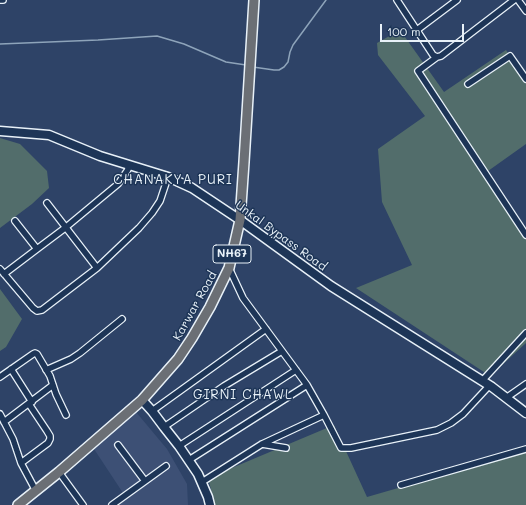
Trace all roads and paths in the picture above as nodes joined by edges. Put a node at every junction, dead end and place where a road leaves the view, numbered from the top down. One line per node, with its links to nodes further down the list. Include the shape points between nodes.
1 (254, 0): 15 (highway, Karwar Road / NH67)
2 (397, 0): 7 (street)
3 (458, 0): 7 (street)
4 (514, 0): 8 (street)
5 (518, 0): 6 (street)
6 (526, 11)
7 (417, 30): 8 (street, via 433,55)
8 (437, 57): 18 (street, via 418,71)
9 (526, 79): 10 (street, via 510,56)
10 (468, 84)
11 (0, 131): 12 (main road, Unkal Bypass Road, via 49,135)
12 (130, 165): 13 (main road, Unkal Bypass Road); 17 (street, via 118,184)
13 (168, 177): 15 (main road, Unkal Bypass Road, via 192,188); 20 (street, via 160,201 152,213)
14 (47, 203): 17 (street)
15 (240, 220): 21 (highway, Karwar Road / NH67); 32 (main road, Unkal Bypass Road, via 331,286)
16 (15, 221): 19 (street)
17 (65, 228): 19 (street); 20 (street)
18 (526, 235)
19 (37, 249): 23 (street)
20 (97, 268): 23 (street, via 50,305 37,311)
21 (228, 268): 25 (street, via 243,298); 37 (highway, Karwar Road / NH67, via 192,338 178,359)
22 (0, 269): 23 (street)
23 (4, 274)
24 (122, 320): 29 (street, via 71,359)
25 (266, 329): 27 (street); 39 (street)
26 (526, 333): 32 (street)
27 (282, 351): 30 (street); 45 (street)
28 (11, 369): 29 (street, via 37,354); 31 (street); 38 (street)
29 (46, 370): 34 (street)
30 (296, 370): 35 (street); 48 (street)
31 (0, 377)
32 (486, 384): 36 (main road, Unkal Bypass Road); 43 (street, via 463,414 437,430 351,448 341,448)
33 (526, 384): 36 (street)
34 (53, 385): 38 (street); 42 (street)
35 (308, 385): 43 (street); 51 (street)
36 (506, 398): 40 (main road, Unkal Bypass Road)
37 (142, 400): 39 (main road); 54 (highway, Karwar Road / NH67)
38 (31, 403): 44 (street); 52 (street, via 50,439)
39 (152, 411): 45 (main road)
40 (526, 413)
41 (0, 414): 44 (street)
42 (66, 414)
43 (324, 415): 46 (street)
44 (4, 422): 52 (street)
45 (164, 427): 48 (main road)
46 (262, 444): 49 (street); 56 (street)
47 (118, 445): 55 (street)
48 (179, 446): 51 (main road)
49 (286, 448)
50 (526, 449): 57 (street)
51 (189, 460): 56 (main road)
52 (22, 463): 58 (street)
53 (166, 466): 55 (street)
54 (59, 472): 58 (highway, Karwar Road / NH67); 60 (street)
55 (145, 481): 61 (street)
56 (202, 482): 62 (main road)
57 (401, 485)
58 (36, 491): 59 (highway, Karwar Road / NH67)
59 (18, 505)
60 (82, 505)
61 (112, 505)
62 (210, 505)

